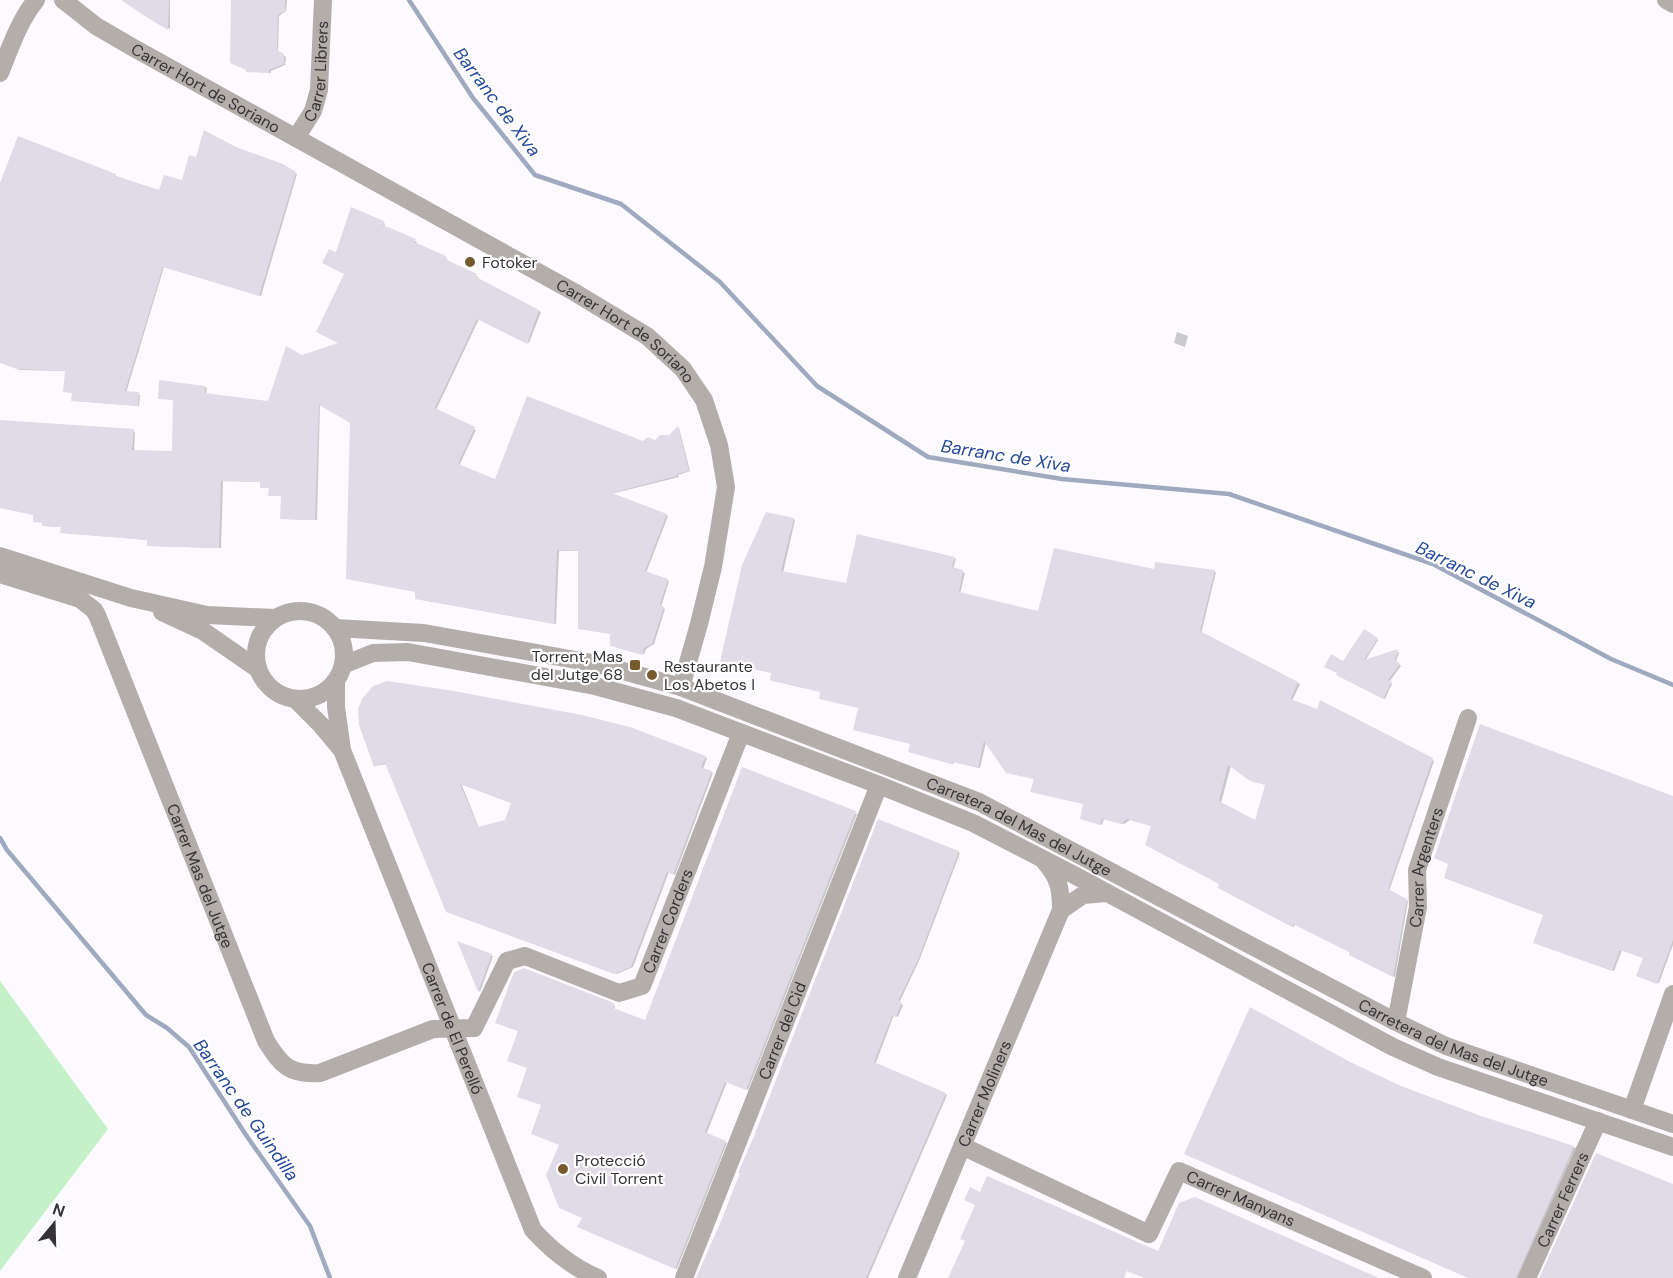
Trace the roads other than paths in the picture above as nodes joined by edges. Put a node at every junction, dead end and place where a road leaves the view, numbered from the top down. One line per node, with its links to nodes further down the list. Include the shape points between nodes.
1 (36, 0): 6 (street, via 13,39)
2 (63, 0): 7 (street, Carrer Hort de Soriano, via 123,42)
3 (324, 0): 7 (street, Carrer Librers, via 319,90 313,111)
4 (1666, 0): 5 (street)
5 (1673, 4)
6 (0, 73)
7 (297, 138): 15 (street, Carrer Hort de Soriano, via 583,297 647,336 683,369 704,400 719,445 726,487 713,567)
8 (0, 556): 10 (street)
9 (0, 574): 26 (street, Carrer Mas del Jutge, via 80,599 98,615 261,1029 279,1062 306,1074 320,1073 433,1029)
10 (131, 598): 11 (street, via 207,615); 13 (street, via 203,631)
11 (275, 618): 12 (street, via 290,612 307,612 322,617); 13 (street, via 258,641)
12 (335, 628): 14 (street, via 344,652); 15 (street, Carretera del Mas del Jutge, via 436,635 598,664)
13 (258, 669): 16 (street, via 266,684)
14 (340, 673): 16 (street, via 325,692); 18 (street, Carretera del Mas del Jutge, via 373,654 408,652 595,686 676,708); 19 (street, via 336,707)
15 (681, 687): 25 (street, Carretera del Mas del Jutge, via 979,802)
16 (295, 699): 19 (street)
17 (1468, 718): 25 (street, Carrer Argenters, via 1417,870 1418,907)
18 (741, 733): 20 (street, Carretera del Mas del Jutge); 26 (street, Carrer Corders, via 642,986 620,993 525,956 507,961 474,1028)
19 (342, 750): 26 (street, Carrer de El Perelló)
20 (879, 785): 21 (street, Carretera del Mas del Jutge, via 973,823); 33 (street, Carrer del Cid)
21 (1042, 859): 22 (street, Carretera del Mas del Jutge); 23 (street, via 1055,874)
22 (1106, 892): 23 (street, via 1083,895); 28 (street, Carretera del Mas del Jutge, via 1393,1047 1438,1067)
23 (1061, 910): 30 (street, Carrer Moliners)
24 (1673, 994): 27 (street)
25 (1396, 1023): 27 (street, Carretera del Mas del Jutge, via 1446,1046)
26 (453, 1029): 32 (street, Carrer de El Perelló, via 533,1230 567,1262)
27 (1632, 1110): 29 (street, Carretera del Mas del Jutge)
28 (1598, 1121): 31 (street, Carretera del Mas del Jutge); 36 (street, Carrer Ferrers)
29 (1673, 1124)
30 (962, 1146): 34 (street, Carrer Moliners); 35 (street, Carrer Manyans, via 1149,1234 1179,1171)
31 (1673, 1147)
32 (593, 1277)
33 (684, 1278)
34 (908, 1278)
35 (1423, 1278)
36 (1527, 1278)

